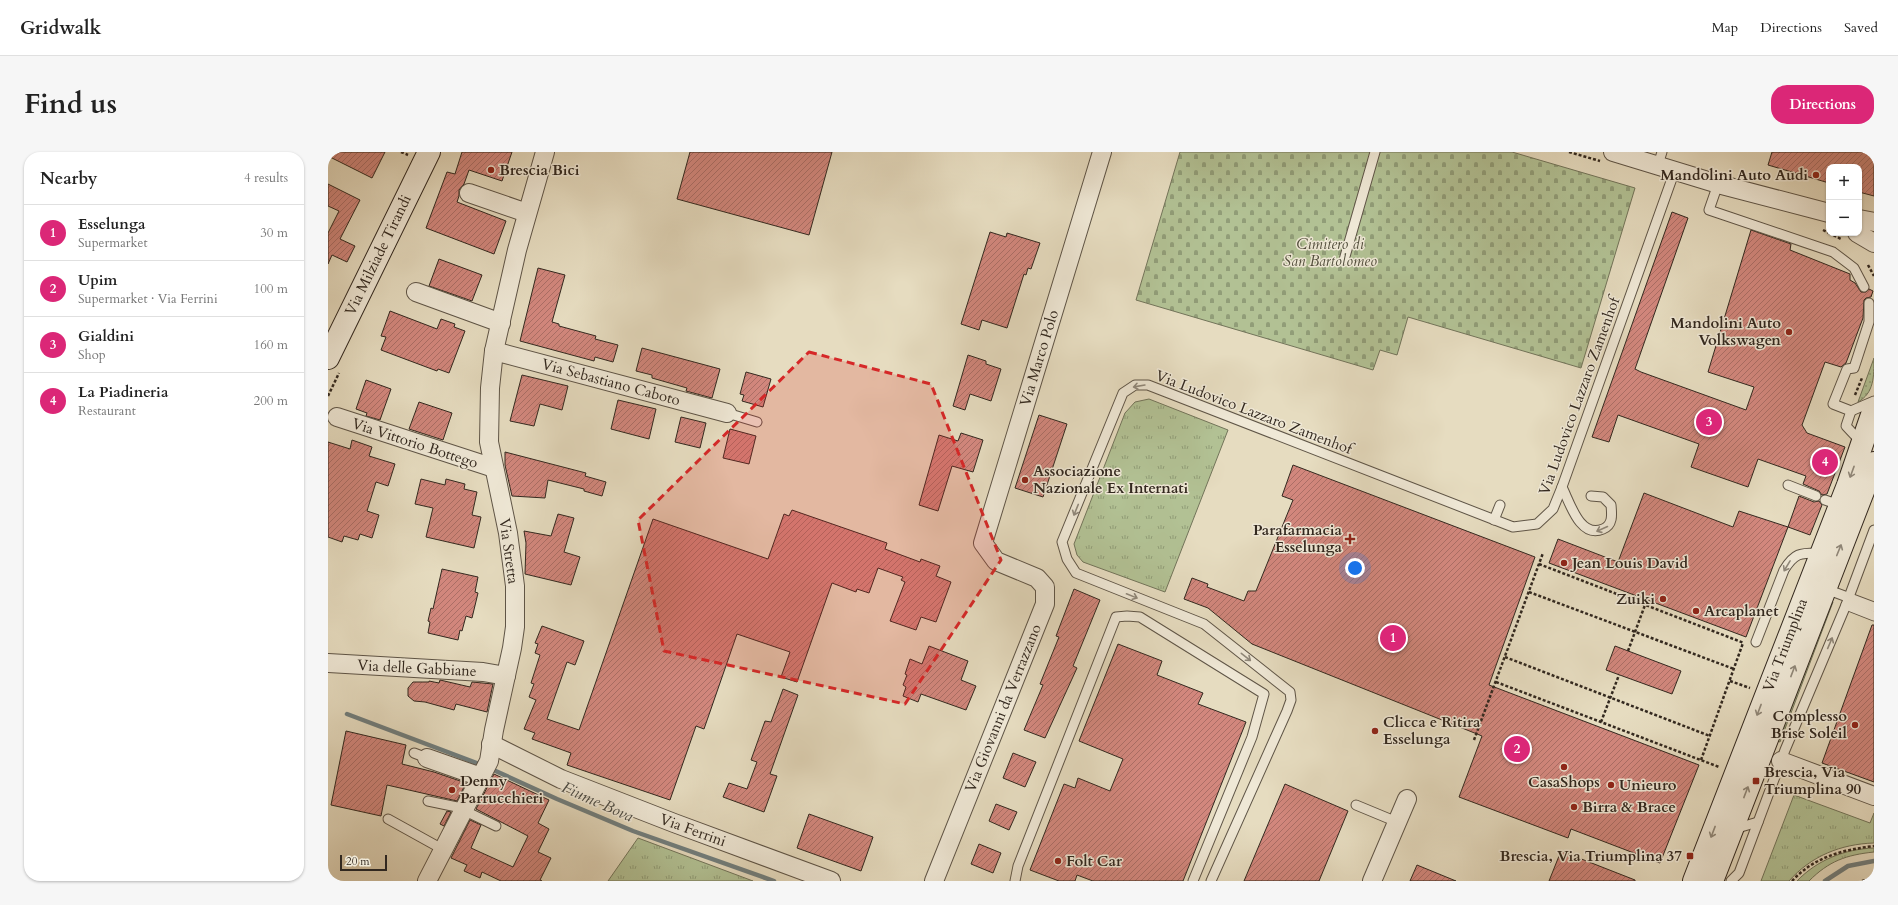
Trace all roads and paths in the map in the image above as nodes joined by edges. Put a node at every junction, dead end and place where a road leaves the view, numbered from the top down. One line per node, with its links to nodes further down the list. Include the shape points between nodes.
1 (429, 152): 24 (main road, Via Milziade Tirandi)
2 (545, 152): 10 (street, Via Stretta)
3 (1102, 152): 43 (street, Via Marco Polo, via 983,543)
4 (1375, 152): 16 (lane)
5 (1613, 152): 6 (street)
6 (1660, 159): 7 (street)
7 (1675, 170): 8 (street); 35 (lane, Via Ludovico Lazzaro Zamenhof)
8 (1718, 184): 11 (street); 19 (lane, via 1708,211 1833,252 1854,268)
9 (469, 193): 10 (street)
10 (527, 213): 22 (street, Via Stretta)
11 (1826, 214)
12 (1862, 220): 13 (street)
13 (1874, 222)
14 (1862, 236): 15 (street)
15 (1874, 243)
16 (1344, 260)
17 (1867, 264): 18 (path)
18 (1874, 276)
19 (1864, 287)
20 (416, 292): 22 (street)
21 (1869, 303): 27 (lane, via 1869,322 1854,368 1847,369 1833,404)
22 (501, 323): 23 (street, Via Stretta)
23 (494, 351): 28 (street, Via Sebastiano Caboto); 33 (street, Via Stretta, via 488,416)
24 (328, 358)
25 (1874, 401): 27 (lane)
26 (1874, 409): 31 (main road, Via Triumplina)
27 (1851, 411): 31 (lane, via 1846,426)
28 (727, 413): 30 (lane)
29 (337, 417): 33 (street, Via Vittorio Bottego)
30 (757, 422)
31 (1862, 444): 37 (main road, Via Triumplina, one-way to 37)
32 (1874, 463): 45 (main road, Via Triumplina, one-way to 32)
33 (494, 468): 58 (street, Via Stretta, via 508,533 515,586 515,627)
34 (1788, 485): 37 (lane)
35 (1562, 487): 36 (lane, one-way to 35, via 1603,497 1612,505 1612,519 1608,527 1596,532 1585,529 1577,519); 39 (lane, Via Ludovico Lazzaro Zamenhof, via 1553,509 1537,524 1514,527)
36 (1591, 496)
37 (1827, 500): 42 (main road, Via Triumplina)
38 (1500, 505): 39 (lane)
39 (1494, 520): 90 (lane, Via Ludovico Lazzaro Zamenhof, one-way to 90, via 1148,385 1135,385 1123,393 1062,542 1067,558 1076,573 1204,624 1290,692 1291,700 1287,711)
40 (1874, 530): 47 (lane)
41 (1543, 553): 44 (path)
42 (1820, 553): 52 (lane, one-way to 52, via 1805,552 1796,555 1790,561 1784,570); 92 (main road, Via Triumplina, one-way to 92)
43 (996, 561): 87 (street, Via Giovanni da Verrazzano, via 1037,578 1045,587 1045,604)
44 (1539, 564): 46 (path); 48 (path)
45 (1824, 588): 47 (lane, Via Triumplina); 81 (main road, Via Triumplina, one-way to 45)
46 (1529, 592): 51 (path); 54 (path)
47 (1848, 601): 49 (lane); 50 (lane); 69 (lane, one-way to 47)
48 (1645, 605): 51 (path); 56 (path, via 1744,643)
49 (1874, 607)
50 (1874, 616)
51 (1635, 632): 53 (path); 56 (path)
52 (1756, 642)
53 (1628, 651)
54 (1505, 657): 60 (path); 62 (path)
55 (328, 663): 58 (street, Via delle Gabbiane, via 483,672)
56 (1734, 668): 59 (path)
57 (1619, 674): 62 (path)
58 (506, 676): 66 (street, Via Stretta)
59 (1730, 681): 61 (path); 64 (path)
60 (1496, 682): 63 (path); 65 (path)
61 (1750, 689)
62 (1610, 698): 63 (path); 64 (path)
63 (1601, 722): 68 (path)
64 (1710, 736): 68 (path)
65 (1474, 740)
66 (490, 753): 71 (street, Via Stretta); 86 (street, Via Ferrini)
67 (420, 756): 71 (street)
68 (1701, 760): 70 (path)
69 (1780, 761): 72 (street); 79 (lane)
70 (1719, 767)
71 (481, 777): 76 (street, Via Stretta)
72 (1874, 796)
73 (1407, 799): 78 (street)
74 (428, 800): 76 (lane)
75 (1356, 805): 78 (lane)
76 (464, 811): 80 (lane); 83 (street, Via Stretta)
77 (388, 819): 83 (lane)
78 (1397, 822): 91 (street)
79 (1758, 822): 81 (lane); 94 (lane, via 1738,873)
80 (496, 826)
81 (1732, 830): 93 (main road, Via Triumplina)
82 (1874, 846): 95 (path, via 1831,854 1802,870)
83 (444, 850): 85 (street, Via Stretta)
84 (1874, 878): 96 (path)
85 (427, 881)
86 (832, 881)
87 (934, 881)
88 (1015, 881): 89 (lane, via 1018,866 1116,617 1127,616 1140,617 1264,694 1252,737)
89 (1193, 881)
90 (1211, 881)
91 (1372, 881)
92 (1694, 881)
93 (1712, 881)
94 (1731, 881)
95 (1792, 881)
96 (1862, 881)

